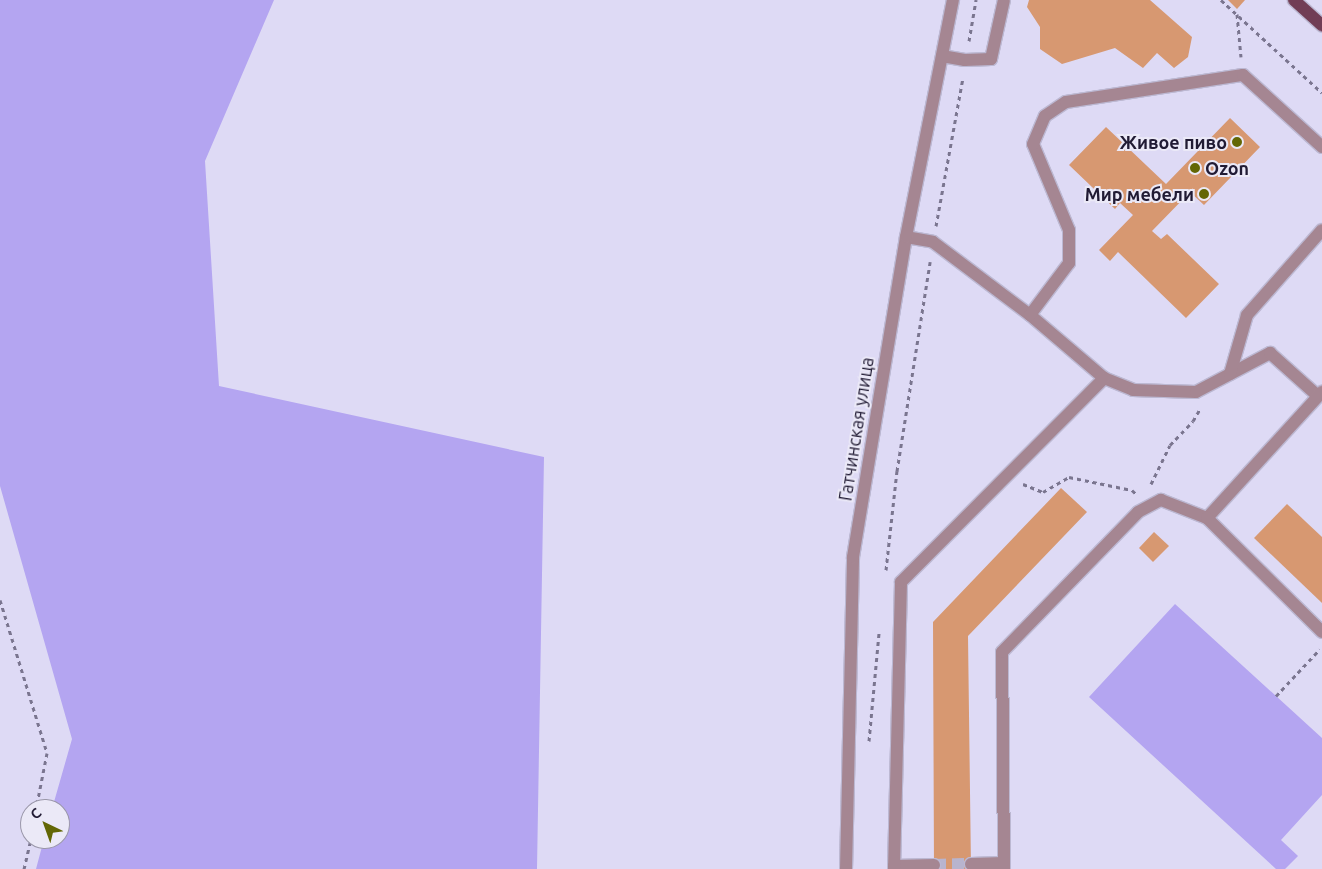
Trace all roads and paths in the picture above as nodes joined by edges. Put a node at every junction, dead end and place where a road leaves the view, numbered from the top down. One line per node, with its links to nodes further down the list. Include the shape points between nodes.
1 (953, 0): 8 (street, Гатчинская улица)
2 (976, 0): 9 (path)
3 (1004, 0): 9 (street, via 991,59)
4 (1221, 0): 6 (path)
5 (1294, 0): 7 (main road)
6 (1237, 14): 10 (path); 11 (path)
7 (1322, 25)
8 (942, 56): 9 (street); 14 (street, Гатчинская улица)
9 (966, 60): 15 (path)
10 (1243, 75): 12 (street); 16 (street, via 1066,102 1045,116 1033,144 1069,230 1069,263)
11 (1322, 93)
12 (1322, 148)
13 (1322, 230): 17 (street, via 1247,315)
14 (906, 237): 15 (street); 38 (street, Гатчинская улица, via 853,557)
15 (933, 242): 16 (street); 24 (path, via 897,471)
16 (1030, 315): 18 (street)
17 (1230, 374): 19 (street); 20 (street, via 1270,353)
18 (1104, 378): 19 (street, via 1133,390 1196,392); 21 (street)
19 (1214, 383): 22 (path, via 1193,422 1170,445)
20 (1320, 394): 23 (street)
21 (1005, 476): 22 (path, via 1043,492 1069,477 1132,490); 36 (street, via 901,582)
22 (1141, 507): 23 (street, via 1161,500); 35 (street, via 1002,652)
23 (1207, 518): 27 (street)
24 (885, 579)
25 (0, 600): 31 (path, via 47,753)
26 (880, 628): 30 (path)
27 (1322, 632)
28 (1322, 647): 29 (path)
29 (1276, 696)
30 (868, 752)
31 (38, 799)
32 (29, 849): 37 (path)
33 (971, 864): 35 (street)
34 (934, 865): 36 (street)
35 (1004, 866)
36 (894, 867)
37 (24, 869)
38 (846, 869)

